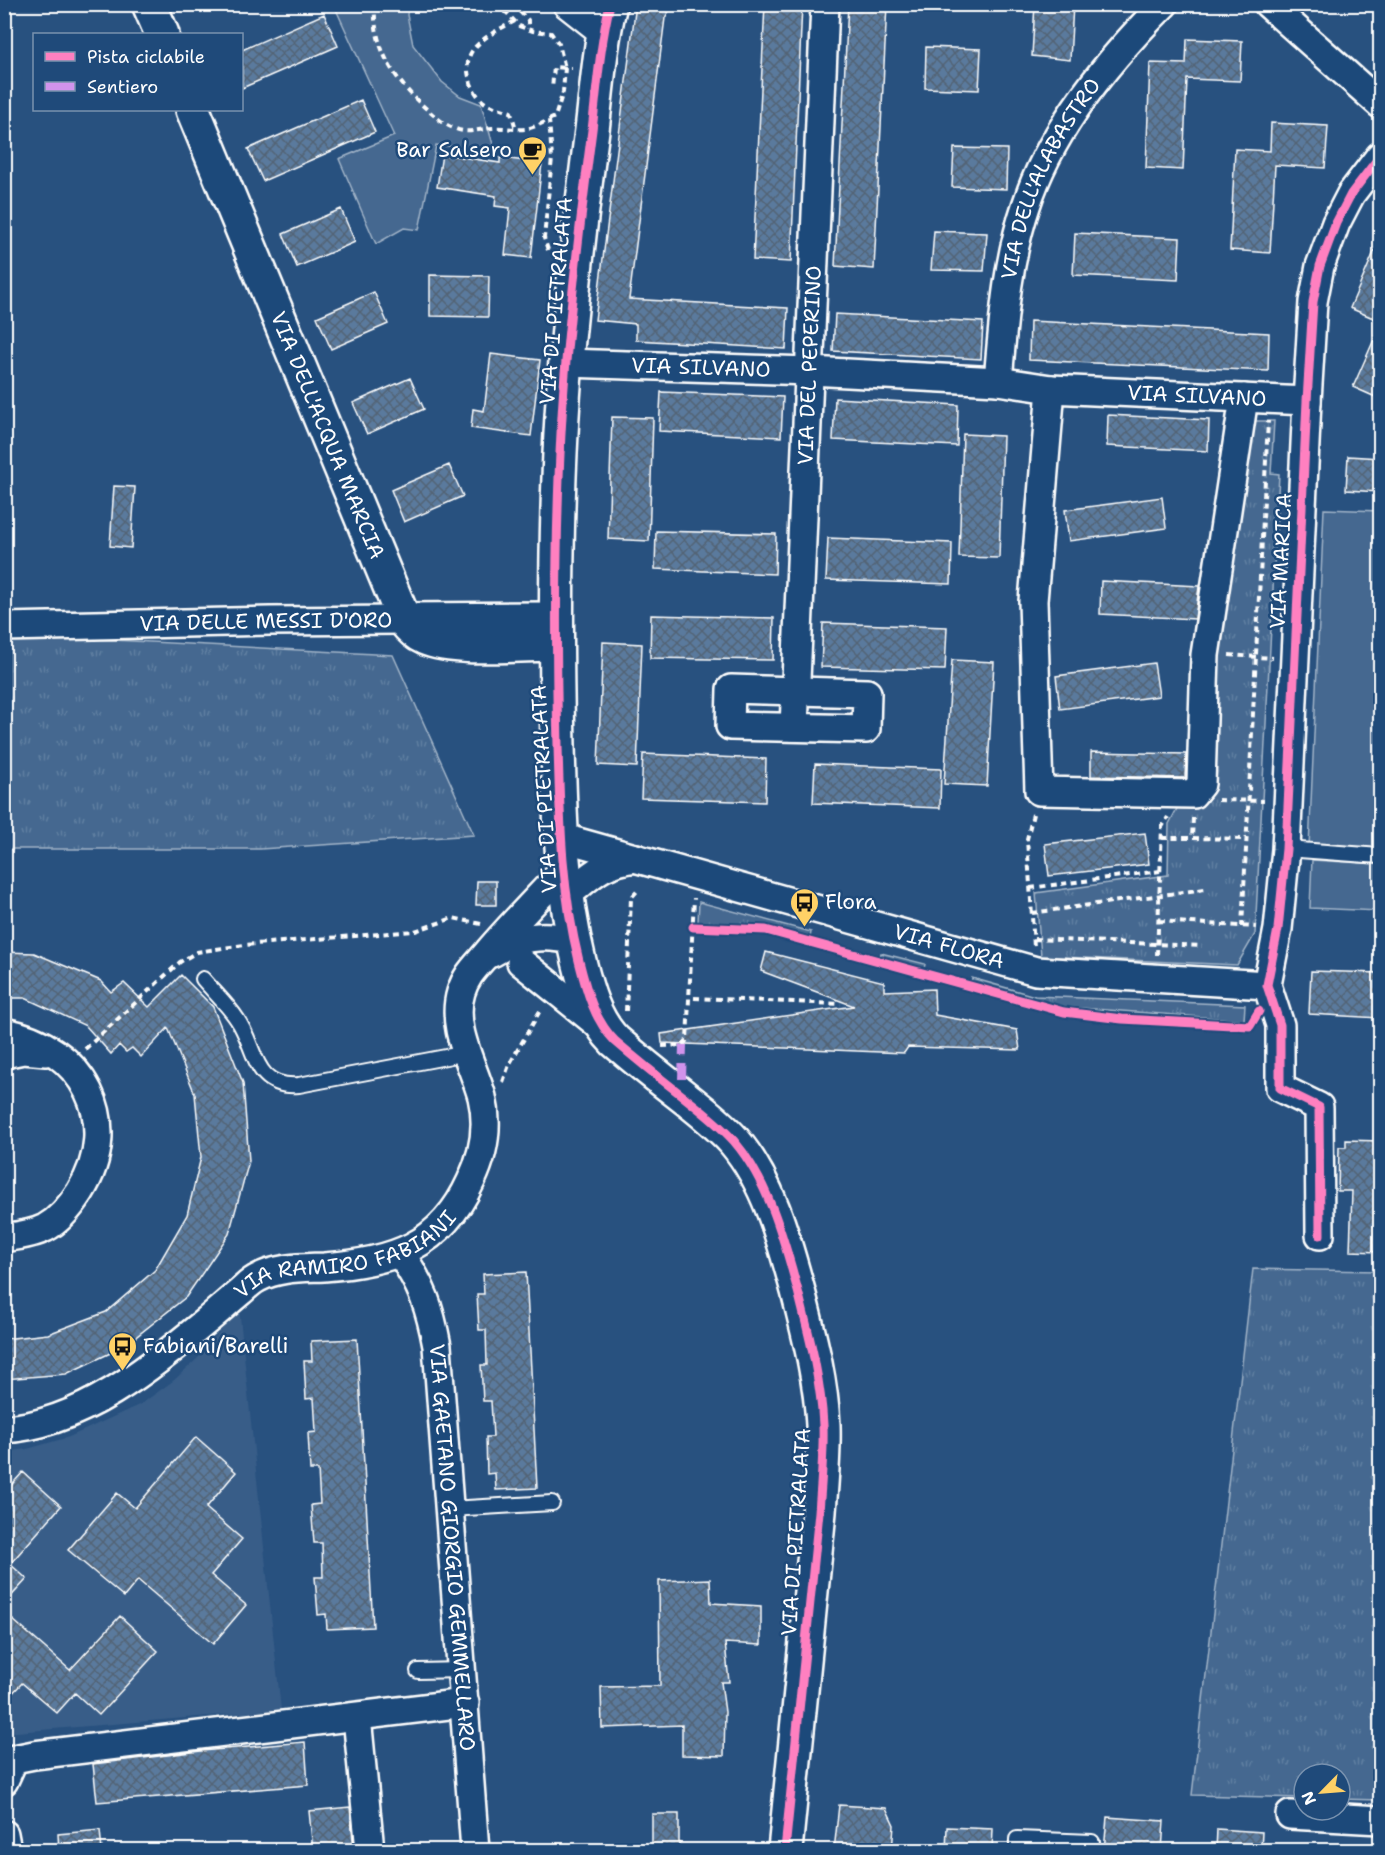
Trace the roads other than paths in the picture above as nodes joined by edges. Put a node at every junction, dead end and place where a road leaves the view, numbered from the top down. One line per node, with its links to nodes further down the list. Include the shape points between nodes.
1 (149, 4): 7 (street)
2 (567, 4): 6 (street)
3 (825, 4): 12 (street, VIA DEL PEPERINO)
4 (1164, 4): 13 (street, VIA DELL'ALABASTRO, via 1082,101 1033,185 1011,267)
5 (1268, 4): 8 (street)
6 (607, 19): 11 (street, VIA DI PIETRALATA)
7 (162, 33)
8 (1380, 104)
9 (193, 111): 17 (street, VIA DELL'ACQUA MARCIA)
10 (1380, 156): 16 (street, VIA MARICA, via 1351,194 1320,266 1313,302)
11 (566, 363): 12 (street, VIA SILVANO); 19 (street, VIA DI PIETRALATA)
12 (810, 371): 13 (street, VIA SILVANO); 20 (street, VIA DEL PEPERINO)
13 (998, 381): 14 (street, VIA SILVANO)
14 (1051, 389): 15 (street, VIA SILVANO); 15 (street, via 1033,601 1039,791 1188,794 1201,784 1204,655)
15 (1257, 399): 16 (street, VIA SILVANO)
16 (1306, 401): 23 (street, VIA MARICA)
17 (404, 620): 18 (street, VIA DELLE MESSI D'ORO); 19 (street)
18 (4, 627)
19 (556, 632): 22 (street, VIA DI PIETRALATA)
20 (796, 691): 21 (street, VIA DEL PEPERINO); 21 (street, via 731,689 730,726); 21 (street, via 867,693 866,729)
21 (794, 727)
22 (560, 837): 25 (street, VIA FLORA); 26 (street, VIA DI PIETRALATA)
23 (1286, 849): 24 (lane); 31 (street, VIA MARICA, via 1278,929)
24 (1380, 856)
25 (637, 858): 26 (street, VIA FLORA, via 604,866); 31 (street, VIA FLORA, via 1036,971)
26 (565, 884): 27 (street, VIA DI PIETRALATA); 28 (street, VIA RAMIRO FABIANI, via 507,930)
27 (574, 941): 28 (street, VIA RAMIRO FABIANI, via 555,937 519,940); 29 (street, via 547,957); 32 (street, VIA DI PIETRALATA, via 592,1005)
28 (484, 958): 29 (street); 34 (street, VIA RAMIRO FABIANI, via 470,972 461,993 459,1022)
29 (521, 962): 32 (street)
30 (203, 979): 34 (lane, via 237,1018 264,1074 284,1086)
31 (1267, 984): 37 (street, via 1281,1025 1280,1088 1319,1107)
32 (616, 1026): 54 (street, VIA DI PIETRALATA, via 647,1069 713,1120 744,1156 774,1215 807,1328 820,1398 822,1460)
33 (4, 1032): 36 (street, via 28,1038)
34 (467, 1053): 39 (street, VIA RAMIRO FABIANI, via 486,1121 479,1161 461,1200 443,1225)
35 (4, 1054): 36 (street, via 23,1050)
36 (61, 1058): 38 (street, via 83,1080 95,1110 97,1150 92,1170 61,1216 44,1228)
37 (1320, 1235)
38 (4, 1238)
39 (400, 1253): 40 (street, VIA RAMIRO FABIANI, via 363,1263 279,1270 256,1278 169,1353 124,1384 76,1410); 42 (street, VIA GAETANO GIORGIO GEMMELLARO, via 414,1273 432,1319)
40 (4, 1429)
41 (552, 1503): 42 (lane)
42 (450, 1509): 43 (street, VIA GAETANO GIORGIO GEMMELLARO)
43 (462, 1670): 44 (lane); 45 (street, VIA GAETANO GIORGIO GEMMELLARO)
44 (418, 1671)
45 (465, 1703): 46 (street); 53 (street, VIA GAETANO GIORGIO GEMMELLARO)
46 (357, 1717): 47 (street, via 34,1755 14,1759); 52 (street)
47 (4, 1780)
48 (1290, 1815): 49 (street)
49 (1380, 1820)
50 (4, 1834): 51 (street)
51 (7, 1851)
52 (370, 1851)
53 (475, 1851)
54 (785, 1851)
55 (1017, 1851): 56 (lane, via 1017,1839 1092,1842)
56 (1092, 1851)

